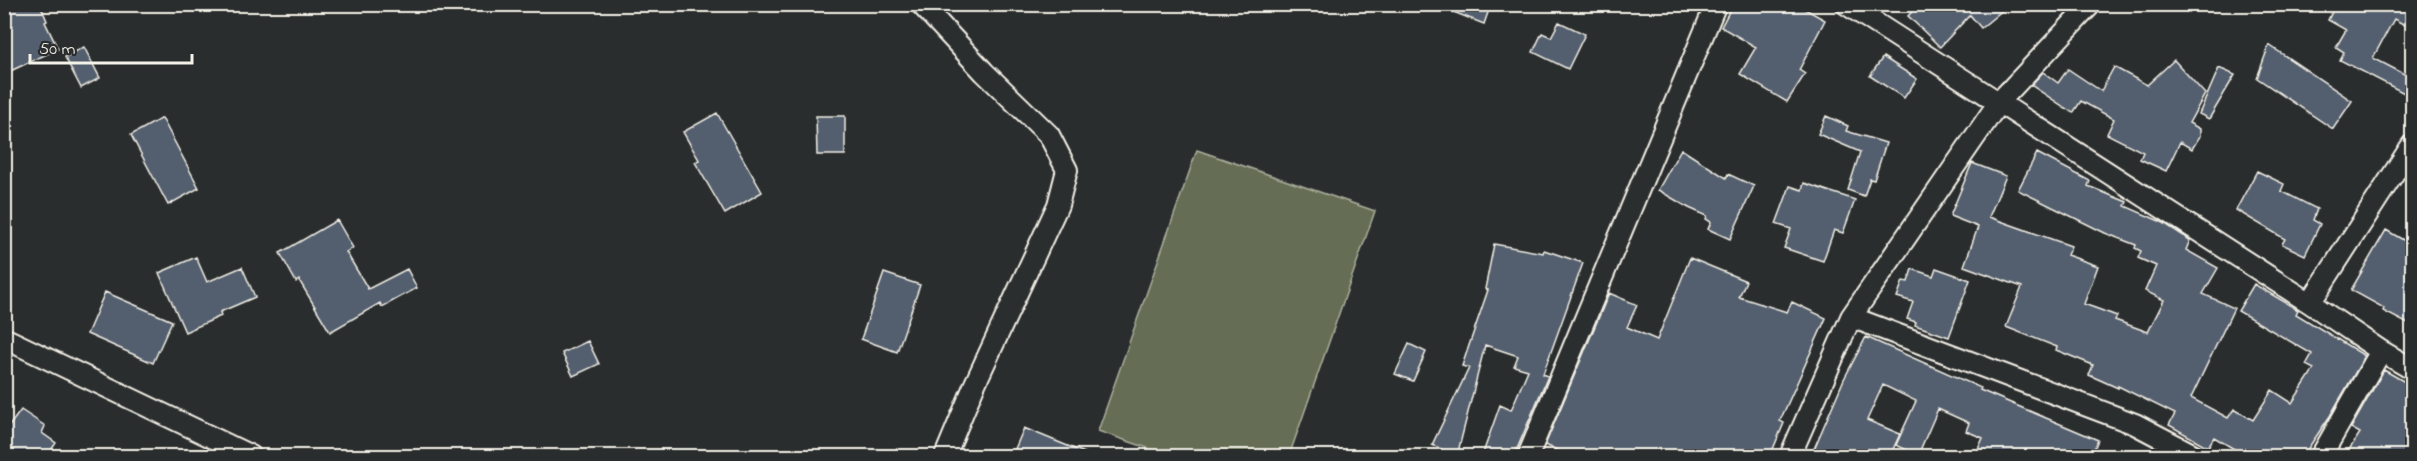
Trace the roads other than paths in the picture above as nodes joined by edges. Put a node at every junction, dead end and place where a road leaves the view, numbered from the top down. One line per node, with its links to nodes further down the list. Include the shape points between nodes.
1 (921, 4): 13 (street, via 1049,135 1067,170 1058,205)
2 (1716, 4): 14 (street)
3 (1846, 4): 5 (street)
4 (2091, 4): 5 (street)
5 (1999, 102): 7 (street); 8 (street)
6 (2412, 145): 7 (street)
7 (2310, 303): 10 (street)
8 (1851, 317): 15 (street); 16 (street, via 2135,424)
9 (4, 338): 12 (street)
10 (2381, 351): 11 (street); 17 (street)
11 (2412, 369)
12 (251, 456)
13 (945, 456)
14 (1528, 456)
15 (1790, 456)
16 (2196, 456)
17 (2321, 456)

